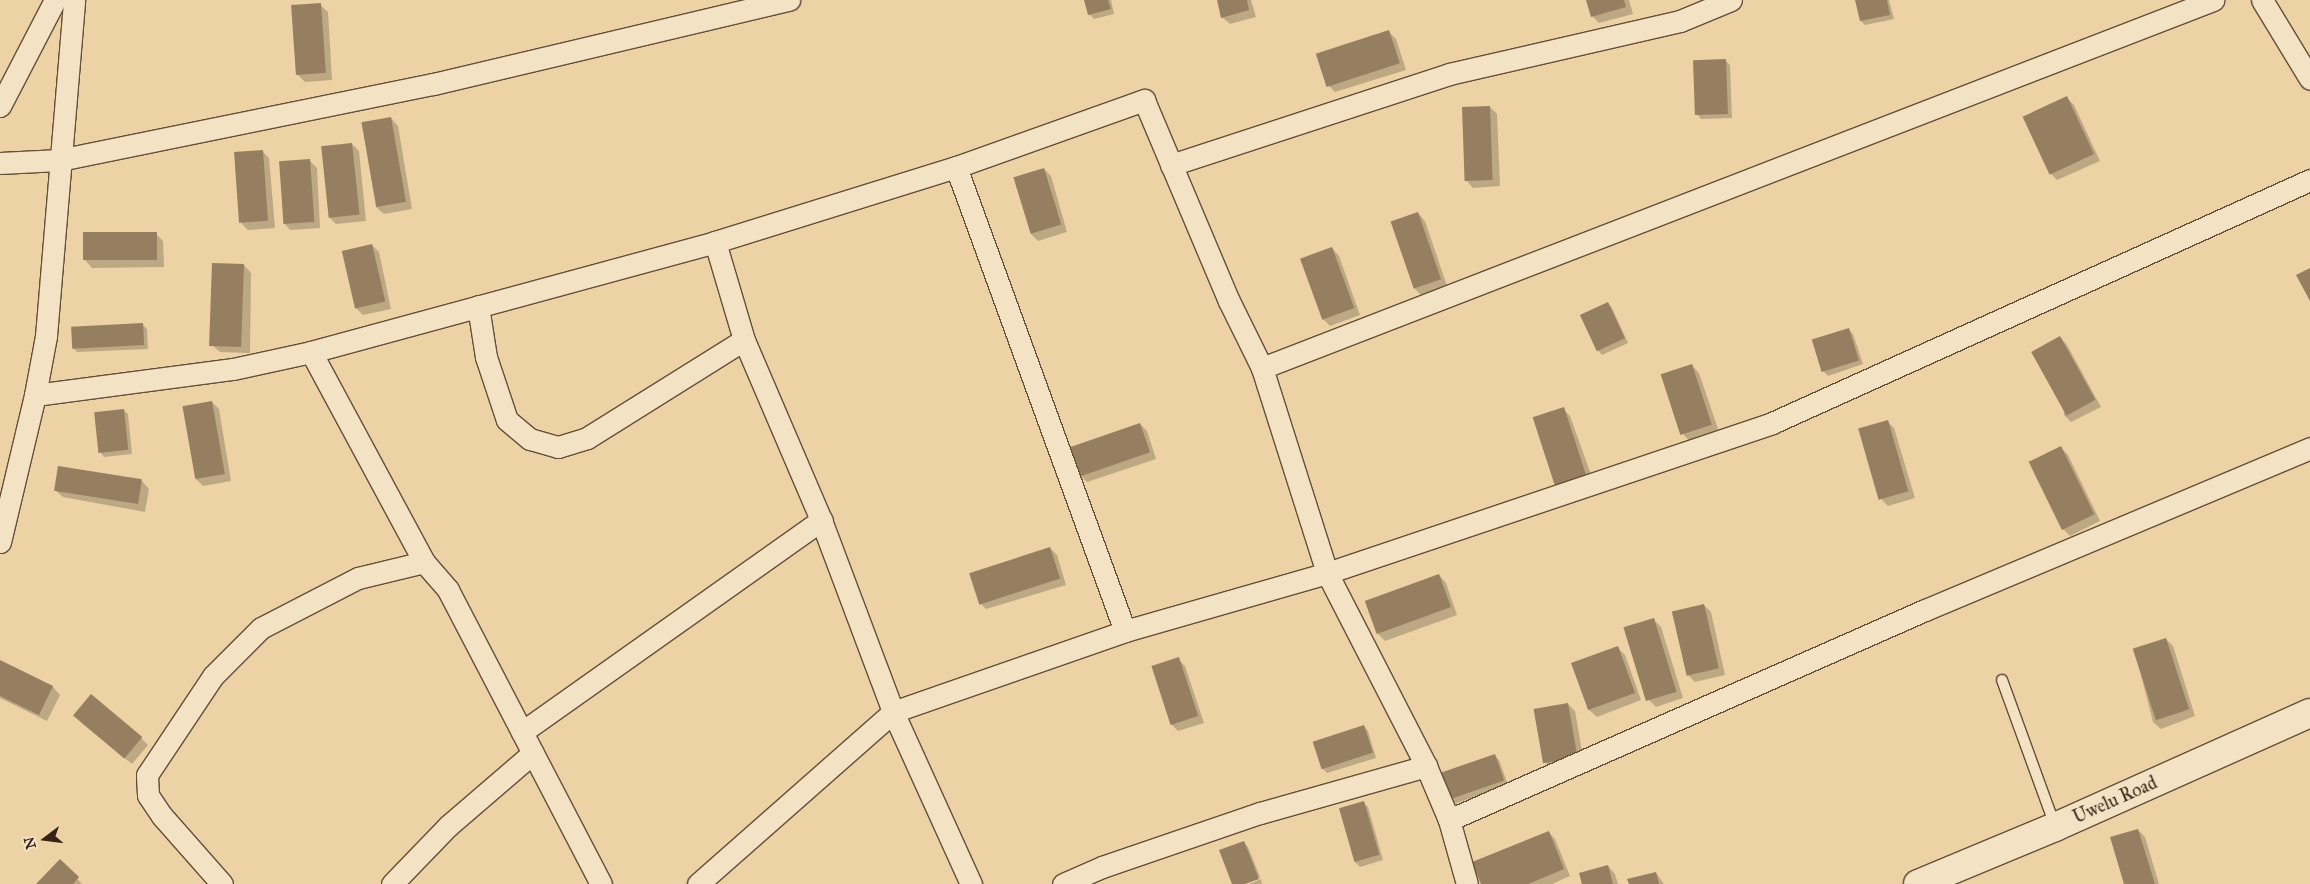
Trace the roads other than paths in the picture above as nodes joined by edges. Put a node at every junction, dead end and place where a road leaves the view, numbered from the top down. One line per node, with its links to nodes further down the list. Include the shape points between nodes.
1 (55, 0): 8 (street)
2 (74, 0): 9 (street)
3 (789, 0): 9 (street, via 432,84)
4 (1731, 0): 11 (street, via 1680,21 1449,74)
5 (2213, 0): 18 (street)
6 (2262, 0): 7 (street)
7 (2310, 79)
8 (1, 99)
9 (60, 160): 10 (street); 19 (street, via 46,336)
10 (0, 163)
11 (1171, 165): 12 (street, via 1144,100); 18 (street, via 1229,301)
12 (956, 167): 14 (street); 25 (street)
13 (2310, 180): 24 (street, via 1772,422)
14 (715, 242): 15 (street); 16 (street)
15 (478, 306): 16 (street, via 486,357 507,420 530,439 558,447 587,438); 17 (street)
16 (744, 340): 21 (street)
17 (311, 352): 19 (street, via 233,369); 23 (street)
18 (1262, 368): 24 (street)
19 (35, 395): 22 (street)
20 (2310, 448): 32 (street, via 1925,610)
21 (821, 520): 27 (street); 29 (street)
22 (0, 542)
23 (424, 562): 29 (street, via 448,590); 34 (street, via 358,578 261,628 213,676 147,775 148,795 162,816)
24 (1327, 572): 25 (street); 31 (street)
25 (1125, 632): 27 (street)
26 (2002, 680): 33 (lane)
27 (893, 712): 37 (street); 38 (street)
28 (2310, 713): 33 (street, Uwelu Road)
29 (522, 732): 30 (street)
30 (533, 753): 35 (street, via 448,826); 36 (street)
31 (1426, 766): 32 (street); 39 (street, via 1260,813 1102,866)
32 (1449, 820): 40 (street)
33 (2055, 827): 41 (street, Uwelu Road)
34 (222, 884)
35 (392, 884)
36 (601, 884)
37 (698, 884)
38 (971, 884)
39 (1063, 884)
40 (1468, 884)
41 (1918, 884)

